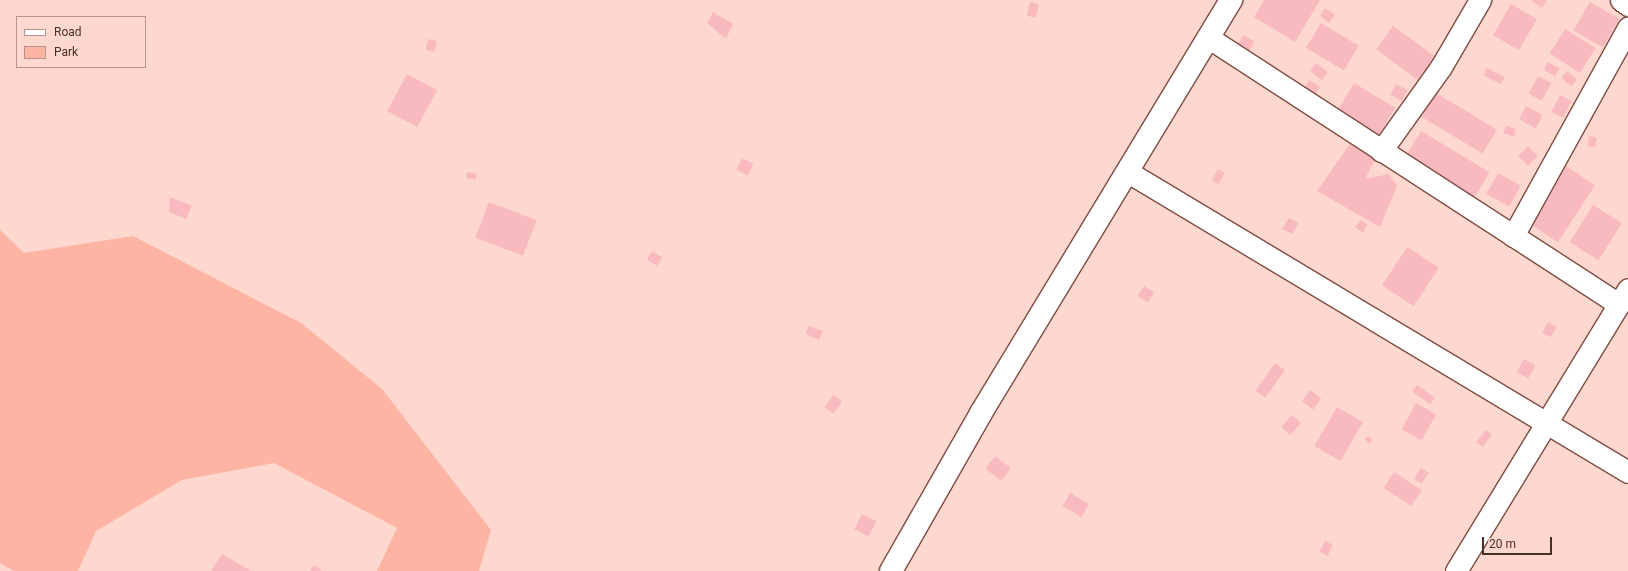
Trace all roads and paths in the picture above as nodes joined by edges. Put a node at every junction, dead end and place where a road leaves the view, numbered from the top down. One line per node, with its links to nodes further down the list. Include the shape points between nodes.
1 (1231, 0): 6 (street)
2 (1480, 0): 7 (street, via 1441,67)
3 (1621, 0): 4 (street)
4 (1628, 5)
5 (1628, 28): 9 (street)
6 (1209, 38): 7 (street); 8 (street)
7 (1380, 151): 9 (street)
8 (1128, 172): 11 (street); 13 (street, via 981,412)
9 (1514, 236): 10 (street)
10 (1624, 296): 11 (street)
11 (1548, 424): 12 (street); 14 (street)
12 (1628, 472)
13 (891, 571)
14 (1456, 571)

